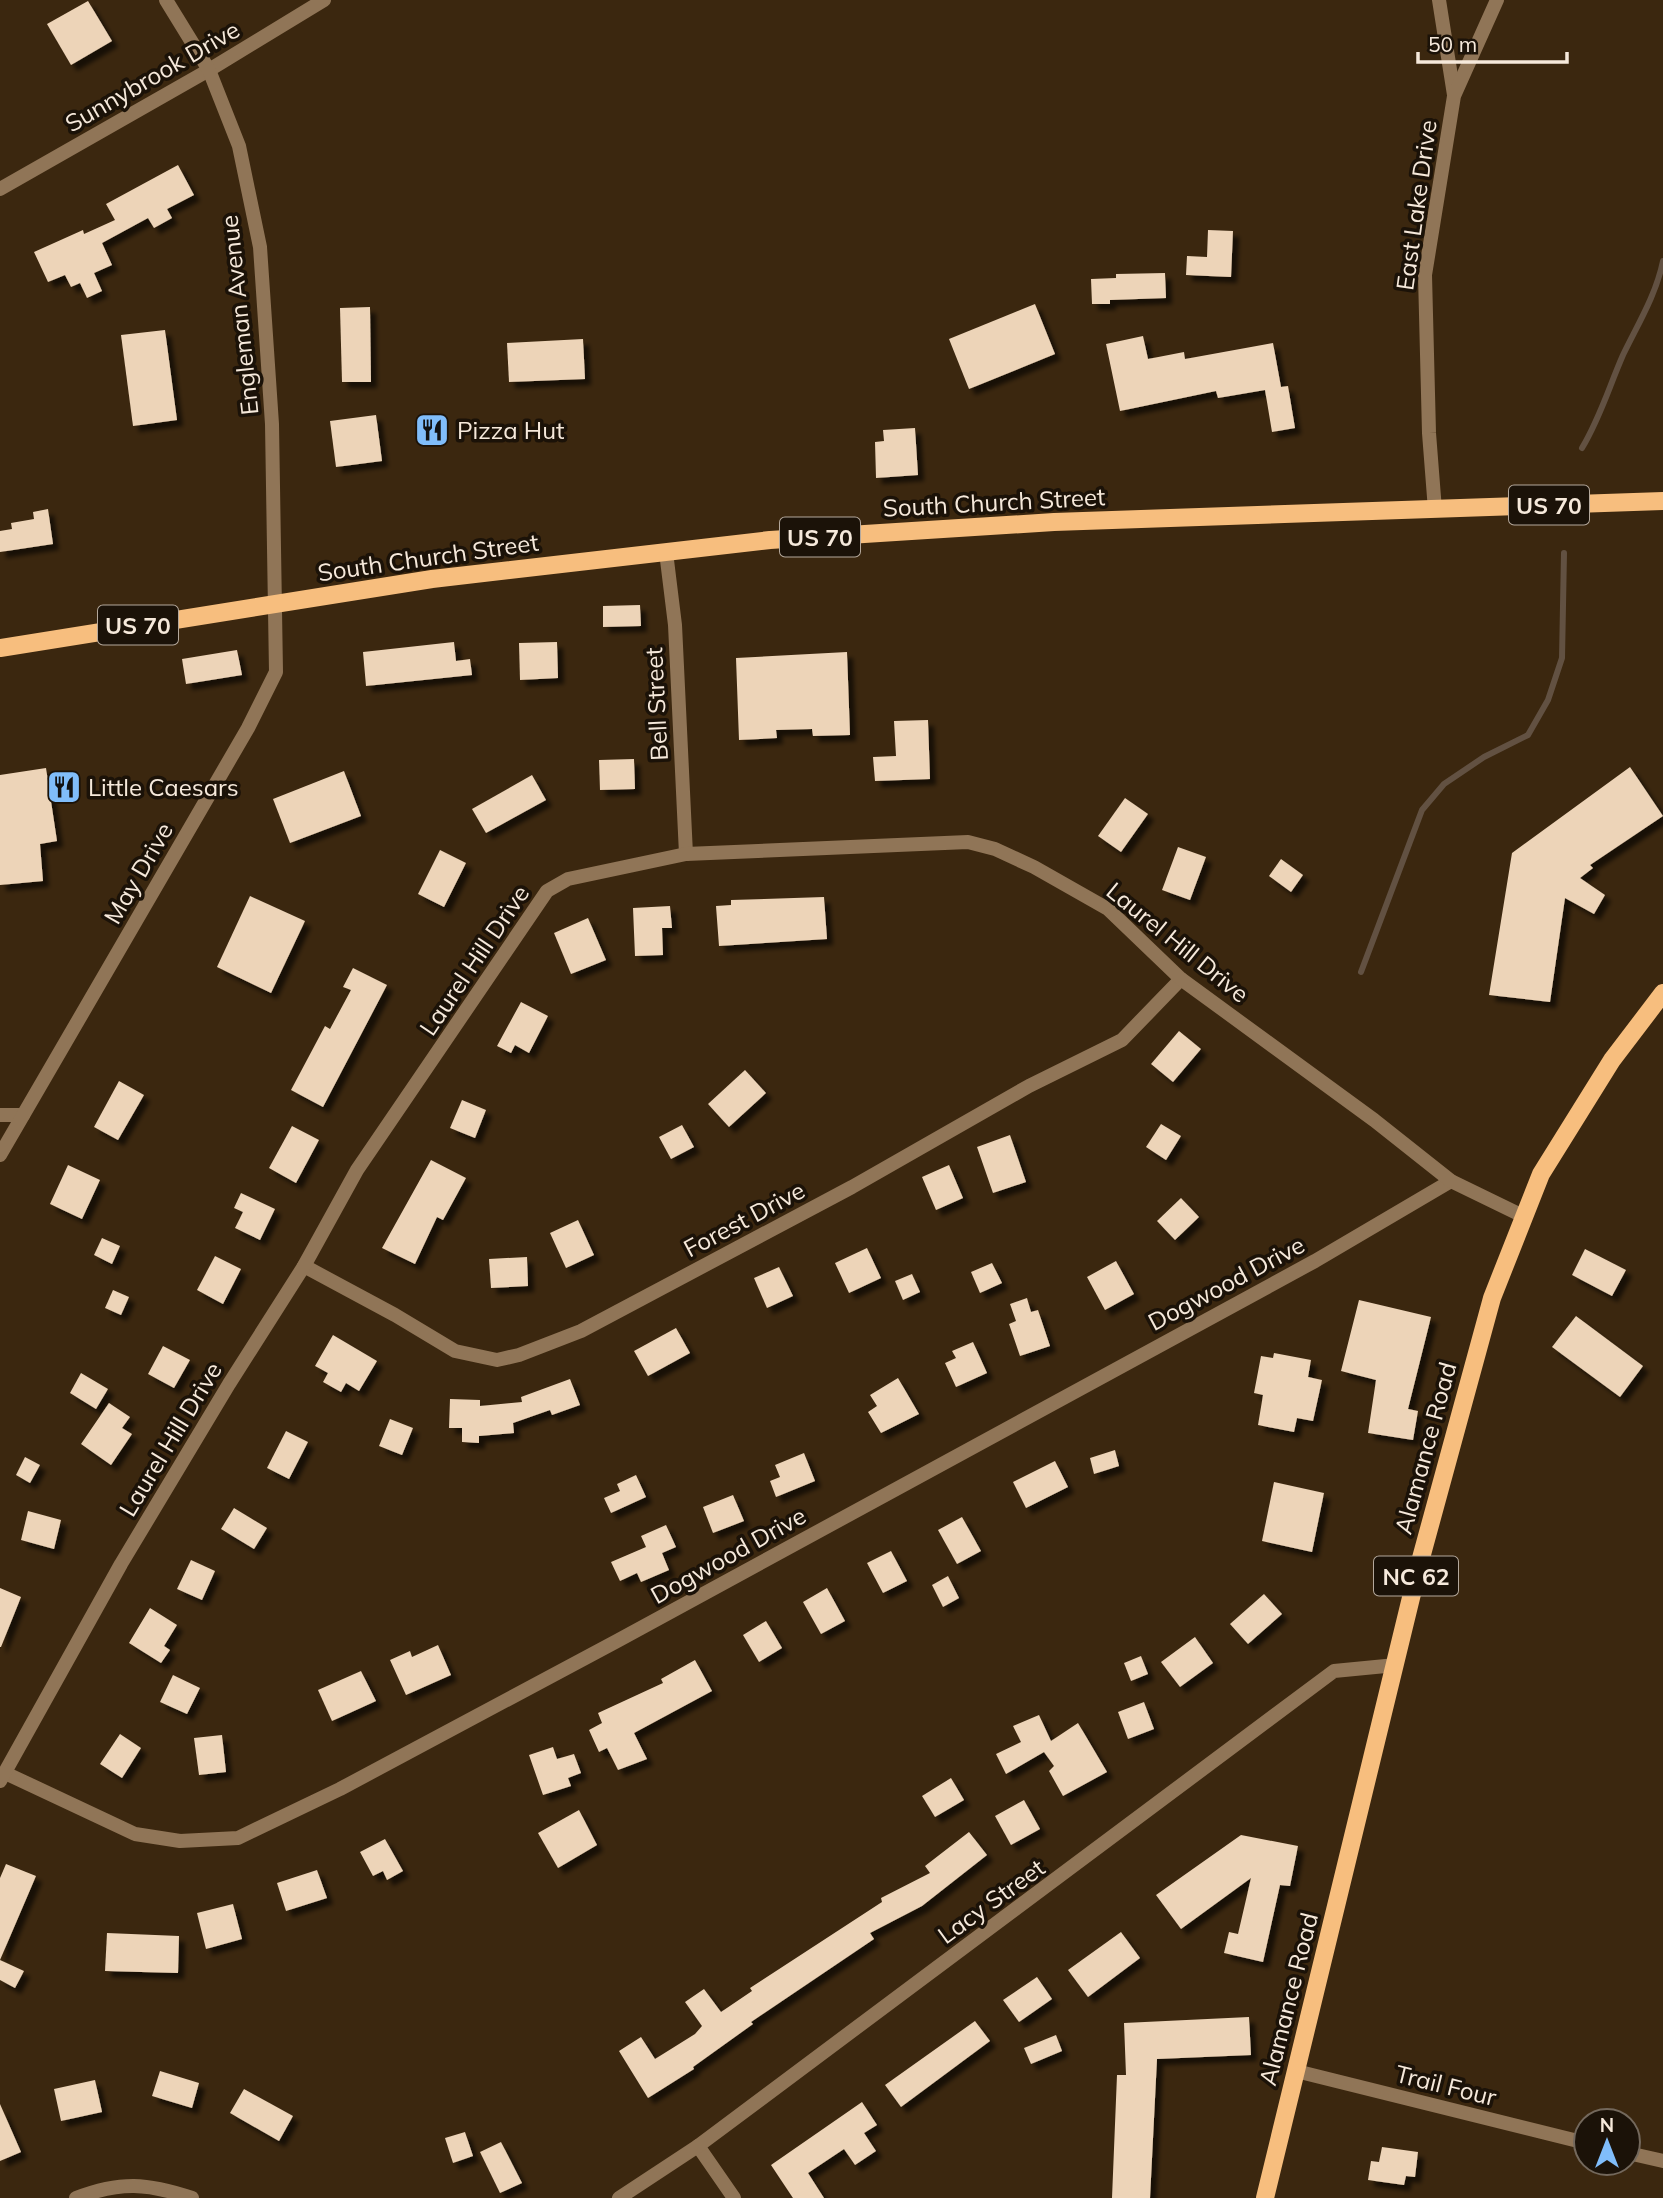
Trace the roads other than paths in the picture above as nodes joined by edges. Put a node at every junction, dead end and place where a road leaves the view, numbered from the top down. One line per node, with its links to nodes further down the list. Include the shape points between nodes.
1 (166, 0): 5 (street, Engleman Avenue)
2 (324, 0): 5 (street, Sunnybrook Drive)
3 (1439, 0): 6 (street)
4 (1497, 0): 6 (street, East Lake Drive)
5 (209, 70): 7 (street, Sunnybrook Drive); 11 (street, Engleman Avenue, via 239,146 260,247 272,424)
6 (1454, 96): 9 (street, East Lake Drive, via 1426,275)
7 (0, 189)
8 (1663, 501): 9 (main road, South Church Street / US 70)
9 (1435, 510): 10 (main road, South Church Street / US 70, via 1054,522 770,540)
10 (666, 552): 11 (main road, South Church Street / US 70, via 432,579); 13 (street, Bell Street, via 675,625)
11 (276, 603): 12 (main road, South Church Street / US 70); 17 (street, May Drive, via 276,672)
12 (0, 648)
13 (686, 854): 14 (street, Laurel Hill Drive, via 968,842 995,849 1108,909); 21 (street, Laurel Hill Drive, via 568,880 547,891 357,1170)
14 (1181, 979): 19 (street, Laurel Hill Drive); 21 (street, Forest Drive, via 1122,1040 1029,1086 594,1325 519,1355 497,1360 455,1351)
15 (1663, 993): 20 (main road, Alamance Road / NC 62, via 1580,1107 1541,1174)
16 (0, 1115): 17 (street)
17 (23, 1115): 18 (street, May Drive)
18 (0, 1155)
19 (1451, 1181): 20 (street, Laurel Hill Drive); 23 (street, Dogwood Drive, via 1315,1261 617,1642 238,1838 180,1841 135,1834)
20 (1523, 1216): 22 (main road, Alamance Road / NC 62, via 1486,1320)
21 (304, 1266): 23 (street, Laurel Hill Drive, via 121,1564)
22 (1396, 1665): 24 (main road, Alamance Road / NC 62); 26 (street, Lacy Street, via 1335,1671 1290,1702)
23 (3, 1777)
24 (1296, 2071): 25 (street, Trail Four); 33 (main road, Alamance Road / NC 62)
25 (1572, 2140)
26 (698, 2146): 31 (street, Lacy Street); 32 (street)
27 (1642, 2156): 28 (street)
28 (1663, 2161)
29 (76, 2198): 30 (street, via 120,2185 148,2185)
30 (192, 2198)
31 (619, 2198)
32 (734, 2198)
33 (1265, 2198)

